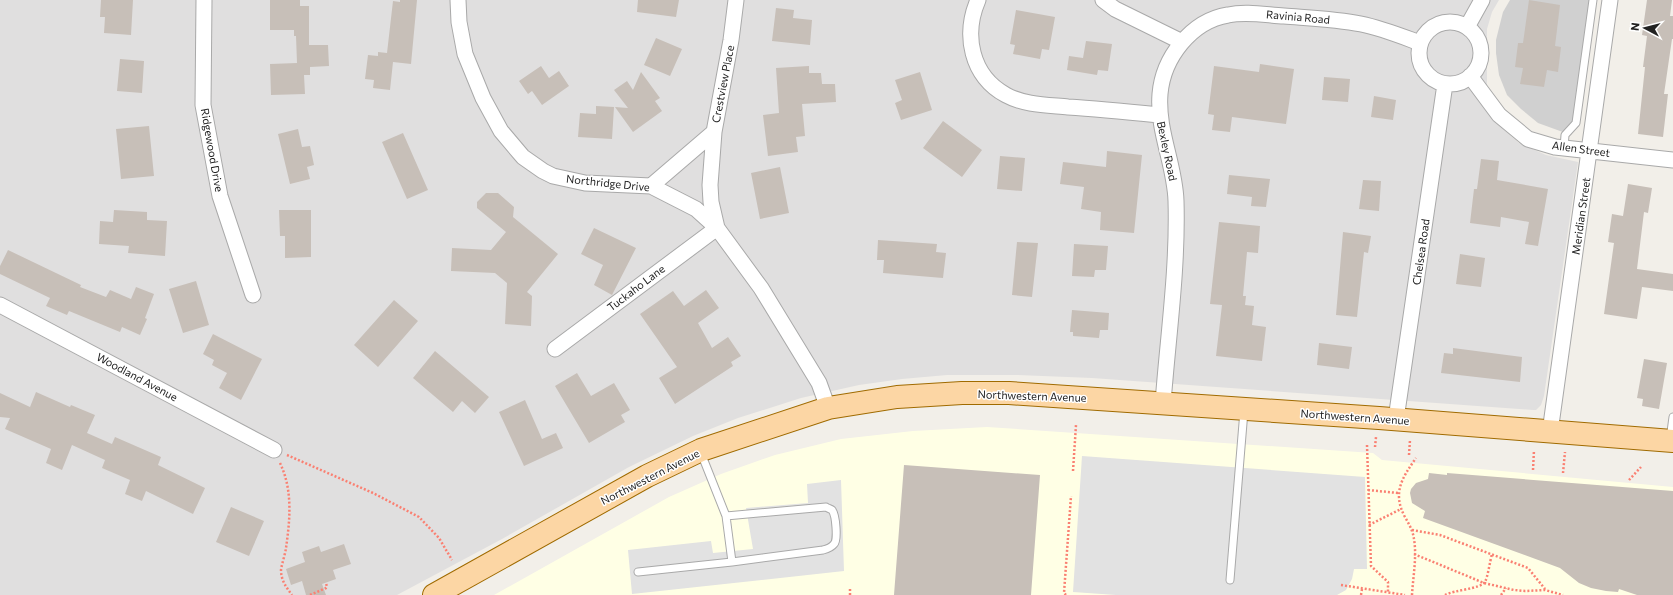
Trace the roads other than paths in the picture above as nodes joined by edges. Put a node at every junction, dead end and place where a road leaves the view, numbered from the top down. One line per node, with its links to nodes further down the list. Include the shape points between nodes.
1 (204, 0): 21 (street, Ridgewood Drive, via 203,104 220,196)
2 (458, 0): 19 (street, Northridge Drive, via 465,54 483,98 501,131 523,157 553,176 585,183)
3 (736, 0): 15 (street, Crestview Place, via 732,40)
4 (978, 0): 14 (street, Bexley Road, via 972,25 971,48 979,71 1006,95 1031,103)
5 (1103, 0): 10 (street, via 1115,9)
6 (1482, 0): 9 (street)
7 (1593, 0): 16 (lane, via 1576,123 1565,135)
8 (1610, 0): 17 (street, Meridian Street)
9 (1467, 27): 11 (street, via 1459,23 1440,23 1431,28); 12 (street, via 1474,34 1480,51 1480,60)
10 (1182, 42): 11 (street, Ravinia Road, via 1203,23 1228,15 1256,14 1363,24); 14 (street, Ravinia Road, via 1166,68 1160,92)
11 (1420, 43): 13 (street, via 1418,52 1423,69)
12 (1470, 76): 13 (street, via 1454,84); 16 (street, Allen Street, via 1500,115 1528,139)
13 (1445, 84): 28 (street, Chelsea Road)
14 (1159, 115): 24 (street, Bexley Road, via 1175,190 1176,211 1176,246)
15 (714, 132): 19 (street, Crestview Place); 20 (street, Northridge Drive, via 710,185)
16 (1564, 148): 17 (street, Allen Street)
17 (1590, 151): 18 (street, Allen Street); 29 (street, Meridian Street)
18 (1673, 160)
19 (651, 186): 20 (street, Northridge Drive, via 696,209)
20 (717, 228): 23 (street, Tuckaho Lane); 25 (street, Northridge Drive, via 765,294 819,383)
21 (253, 295)
22 (0, 305): 31 (street, Woodland Avenue)
23 (555, 349)
24 (1163, 402): 25 (main road, Northwestern Avenue, via 1009,393 962,393 897,398); 26 (main road, Northwestern Avenue)
25 (828, 408): 32 (main road, Northwestern Avenue)
26 (1244, 409): 28 (main road, Northwestern Avenue); 36 (lane)
27 (1673, 417): 30 (lane)
28 (1396, 420): 29 (main road, Northwestern Avenue)
29 (1550, 432): 30 (main road, Northwestern Avenue)
30 (1671, 441)
31 (274, 450)
32 (701, 450): 33 (lane); 37 (main road, Northwestern Avenue, via 647,476)
33 (726, 516): 34 (lane); 34 (lane, via 826,507 831,509 835,516 836,540 829,548)
34 (732, 562): 35 (lane)
35 (638, 572)
36 (1230, 580)
37 (434, 595)

